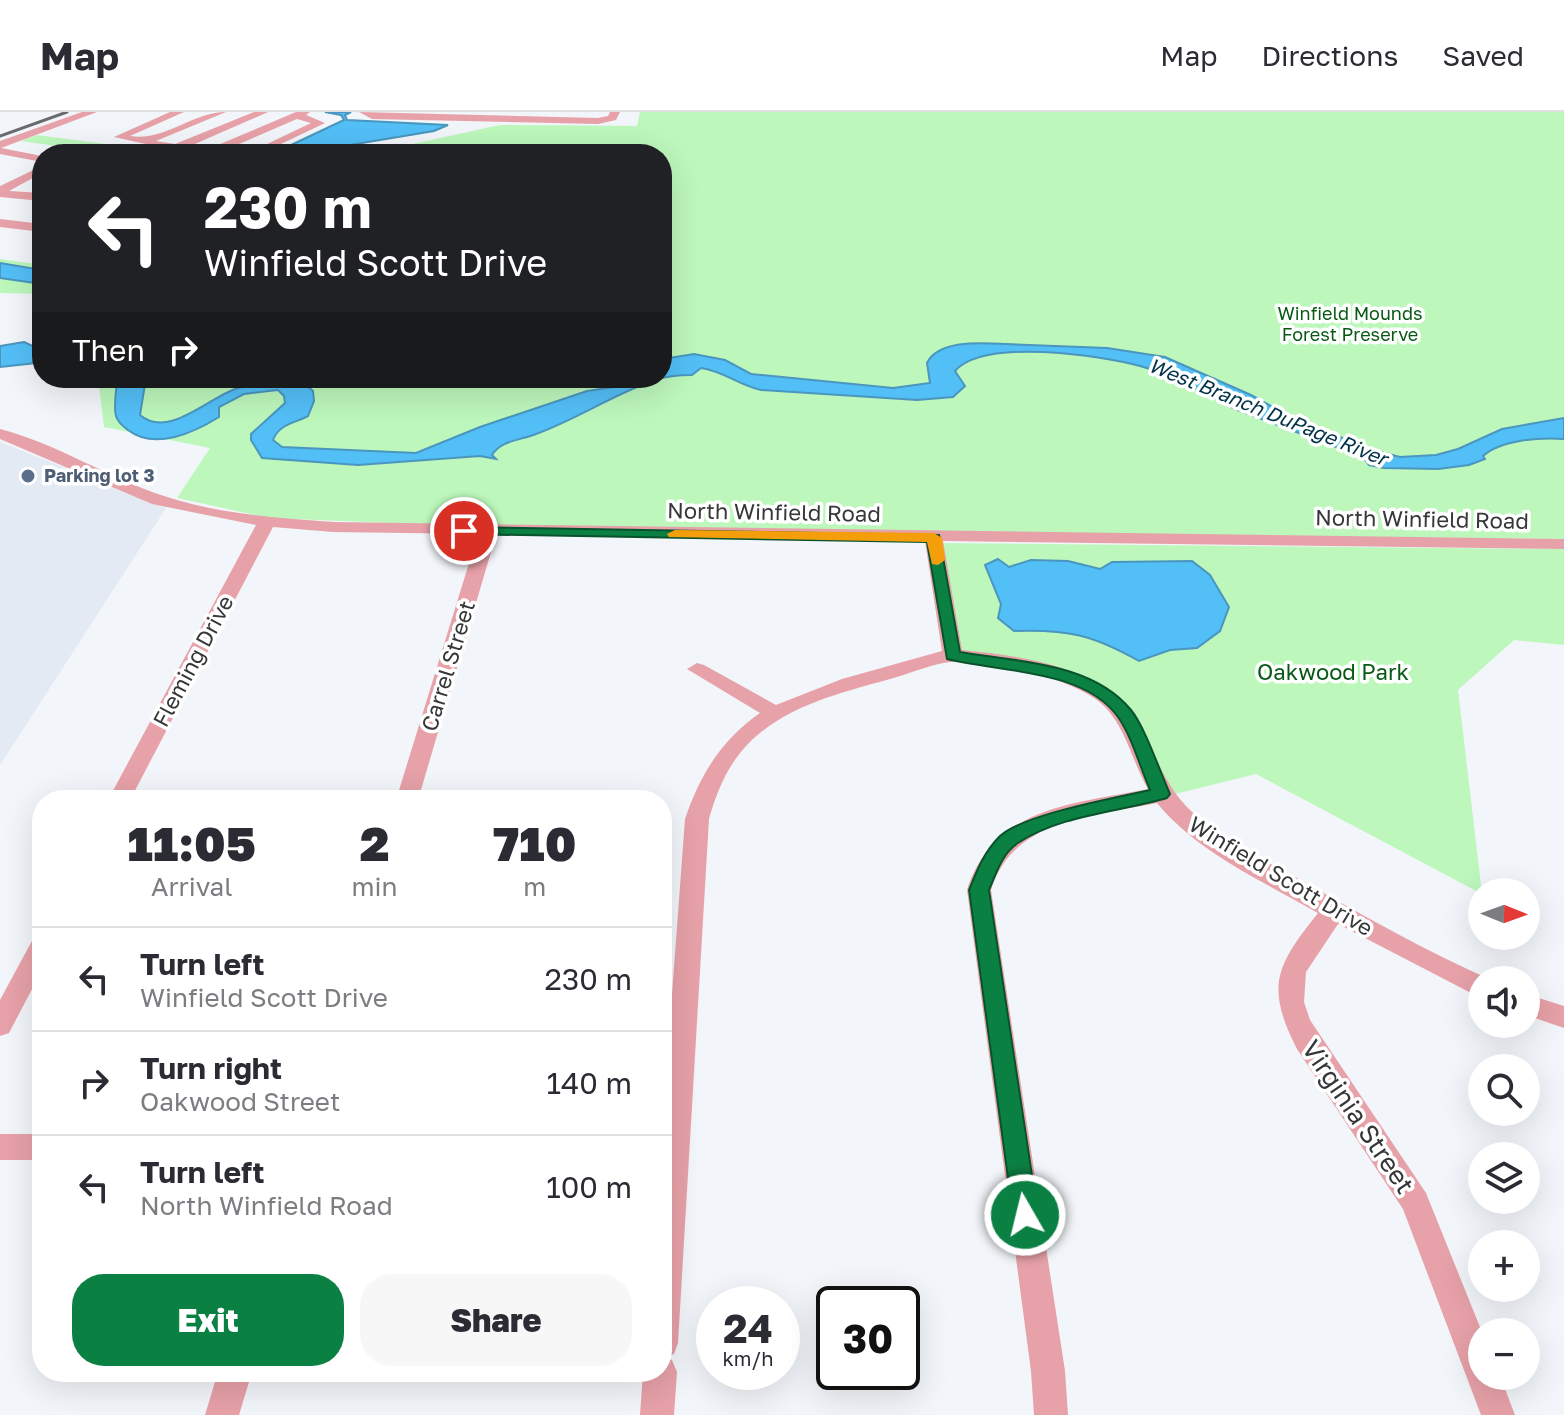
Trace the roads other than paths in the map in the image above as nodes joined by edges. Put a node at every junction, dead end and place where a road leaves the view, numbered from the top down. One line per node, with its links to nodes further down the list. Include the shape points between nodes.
1 (92, 112): 14 (street)
2 (179, 112): 9 (street, via 119,137)
3 (221, 112): 9 (street)
4 (263, 112): 11 (street)
5 (364, 112): 8 (street)
6 (615, 112): 8 (street, via 598,121)
7 (301, 114): 12 (street); 13 (street, via 320,123)
8 (486, 116)
9 (143, 143): 10 (street)
10 (149, 144)
11 (185, 144)
12 (231, 144)
13 (273, 144)
14 (0, 145)
15 (0, 151): 16 (street)
16 (32, 157)
17 (32, 174): 18 (street)
18 (0, 192): 19 (street)
19 (32, 196)
20 (0, 223): 21 (street)
21 (32, 227)
22 (0, 434): 23 (street, North Winfield Road, via 158,499)
23 (267, 522): 24 (street, North Winfield Road); 30 (street, Fleming Drive)
24 (488, 532): 25 (street, North Winfield Road); 31 (street, Carrel Street)
25 (934, 538): 26 (street, North Winfield Road); 27 (street)
26 (1564, 544)
27 (953, 656): 29 (street, via 834,686); 32 (street, Winfield Scott Drive, via 1055,673 1092,686 1125,714)
28 (697, 669): 29 (street)
29 (773, 712): 37 (street, via 730,750 700,802)
30 (124, 790)
31 (410, 790)
32 (1161, 794): 33 (street, Winfield Scott Drive, via 1199,830); 49 (street, via 1054,819 1009,839 990,863 979,890)
33 (1334, 911): 35 (street, Winfield Scott Drive); 43 (street, Virginia Street, via 1291,971 1294,1016 1415,1202)
34 (32, 965): 39 (street)
35 (1468, 980)
36 (1540, 1009): 38 (street)
37 (673, 1014): 40 (street)
38 (1564, 1017)
39 (0, 1025)
40 (672, 1044)
41 (0, 1147): 42 (street)
42 (32, 1147)
43 (1468, 1339)
44 (232, 1382): 47 (street)
45 (659, 1382): 48 (street)
46 (1488, 1390): 50 (street, Virginia Street)
47 (222, 1415)
48 (657, 1415)
49 (1051, 1415)
50 (1498, 1415)

